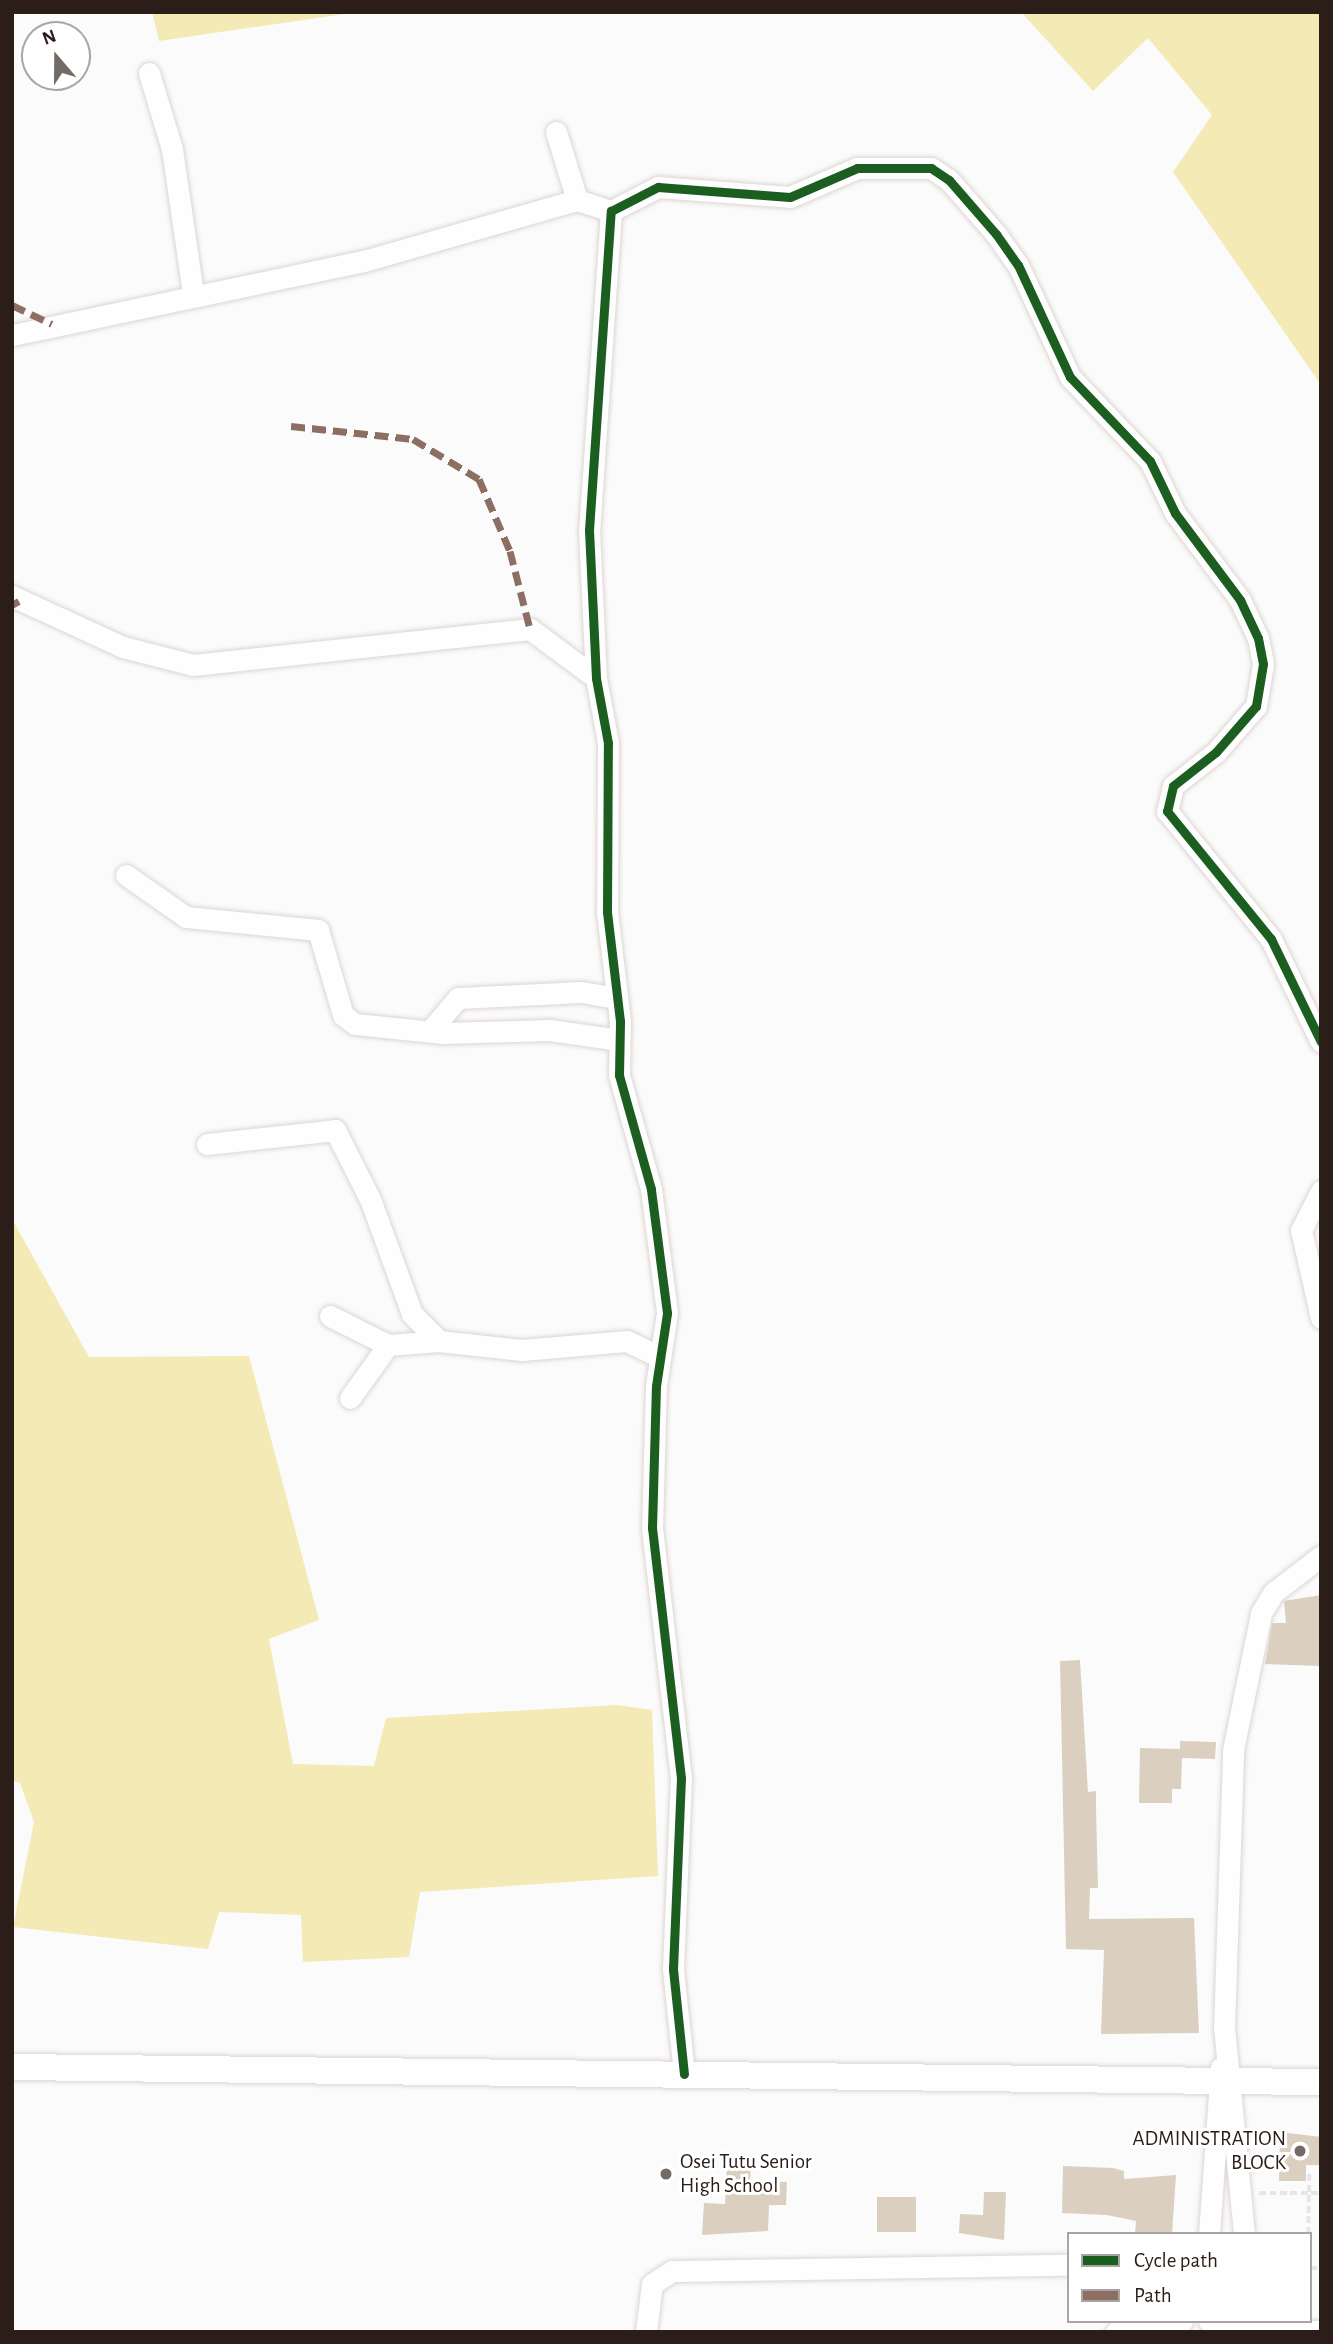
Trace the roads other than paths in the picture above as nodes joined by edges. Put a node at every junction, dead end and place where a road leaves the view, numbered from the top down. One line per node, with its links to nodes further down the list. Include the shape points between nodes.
1 (149, 73): 5 (street, via 172,149)
2 (556, 132): 3 (street)
3 (577, 200): 4 (street); 5 (street, via 364,261)
4 (611, 212): 8 (street, via 589,505); 13 (street, via 658,187 790,197 857,169 931,168 996,234 1018,265 1070,377 1150,461 1175,513 1250,618 1263,664 1256,706 1216,752 1173,786 1167,811 1271,939)
5 (193, 293): 6 (street)
6 (12, 335)
7 (12, 596): 8 (street, via 123,647 193,665 530,629)
8 (596, 678): 10 (street, via 608,743 607,912)
9 (126, 875): 11 (street, via 186,917 318,930 347,1021)
10 (615, 998): 11 (street, via 582,992 458,998); 12 (street)
11 (430, 1031): 12 (street, via 550,1030)
12 (619, 1040): 20 (street, via 619,1075 654,1204 667,1313)
13 (1321, 1042)
14 (207, 1144): 18 (street, via 335,1130 370,1199 412,1314)
15 (1321, 1191): 17 (street, via 1301,1230)
16 (330, 1316): 19 (street)
17 (1321, 1318)
18 (439, 1340): 19 (street); 20 (street, via 522,1350 627,1341)
19 (388, 1345): 21 (street)
20 (660, 1357): 24 (street, via 652,1528 681,1778 673,1969)
21 (350, 1398)
22 (1321, 1556): 25 (street, via 1273,1593 1261,1613 1238,1710 1227,1824)
23 (12, 2067): 24 (street)
24 (684, 2074): 25 (street)
25 (1225, 2082): 26 (street); 27 (street); 28 (street)
26 (1321, 2082)
27 (1209, 2232)
28 (1244, 2232)
29 (1067, 2264): 33 (street, via 672,2271 652,2284)
30 (1170, 2323): 34 (street)
31 (1250, 2323): 32 (street, via 1258,2330)
32 (1321, 2331)
33 (646, 2332)
34 (1116, 2332)

